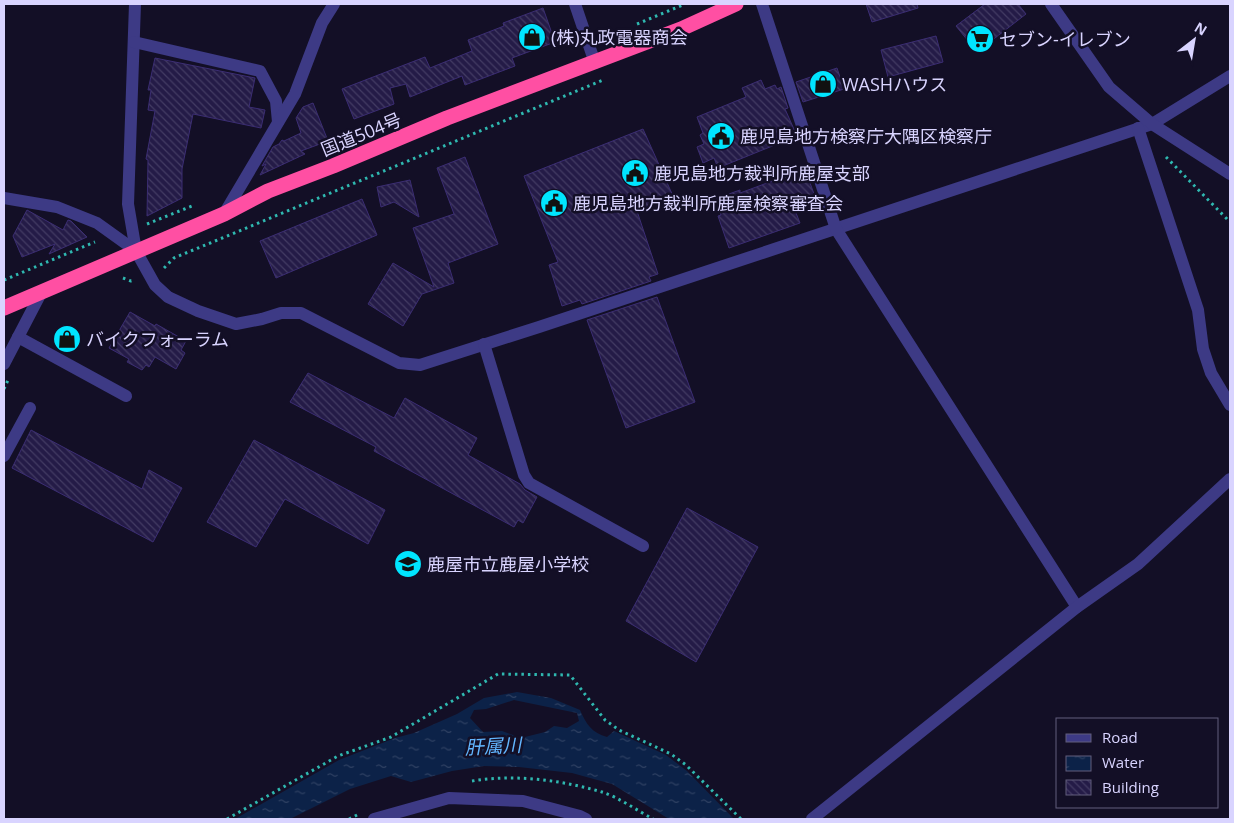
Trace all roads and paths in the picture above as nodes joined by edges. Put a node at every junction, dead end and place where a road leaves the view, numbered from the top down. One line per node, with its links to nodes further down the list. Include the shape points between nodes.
1 (135, 4): 7 (street)
2 (334, 4): 11 (street, via 322,23 296,94)
3 (576, 4): 8 (street)
4 (736, 4): 8 (highway, 国道504号)
5 (762, 4): 19 (street)
6 (1050, 4): 12 (street, via 1109,86)
7 (134, 42): 11 (street, via 260,71 276,101); 20 (street, via 128,204)
8 (595, 63): 17 (highway, 国道504号, via 447,118 268,191)
9 (1230, 76): 12 (street)
10 (611, 77): 21 (path, via 174,258 162,270)
11 (278, 122): 17 (street)
12 (1152, 124): 13 (street); 15 (street)
13 (1138, 128): 19 (street); 29 (street, via 1198,310 1203,349 1211,373)
14 (1164, 155): 18 (path)
15 (1230, 174)
16 (4, 198): 20 (street, via 57,207 97,223)
17 (224, 214): 20 (highway, 国道504号)
18 (1230, 222)
19 (836, 229): 26 (street); 34 (street)
20 (136, 251): 21 (street); 23 (highway, 国道504号)
21 (149, 276): 22 (path, via 131,281 124,277); 26 (street, via 168,297 198,311 236,324 281,313 301,313 399,363 420,365)
22 (116, 280)
23 (41, 293): 24 (highway, 国道504号); 25 (street)
24 (4, 308)
25 (18, 337): 27 (street); 28 (street)
26 (484, 344): 33 (street, via 524,476 529,483)
27 (4, 364)
28 (126, 396)
29 (1230, 405)
30 (30, 408): 31 (street)
31 (4, 456)
32 (1230, 480): 34 (street, via 1138,564)
33 (643, 546)
34 (1077, 607): 39 (street)
35 (227, 819): 38 (path, via 338,756 391,737 498,674 570,675 605,720 619,730 672,754)
36 (374, 819): 37 (street, via 449,798 523,801)
37 (586, 819)
38 (741, 819)
39 (812, 819)

